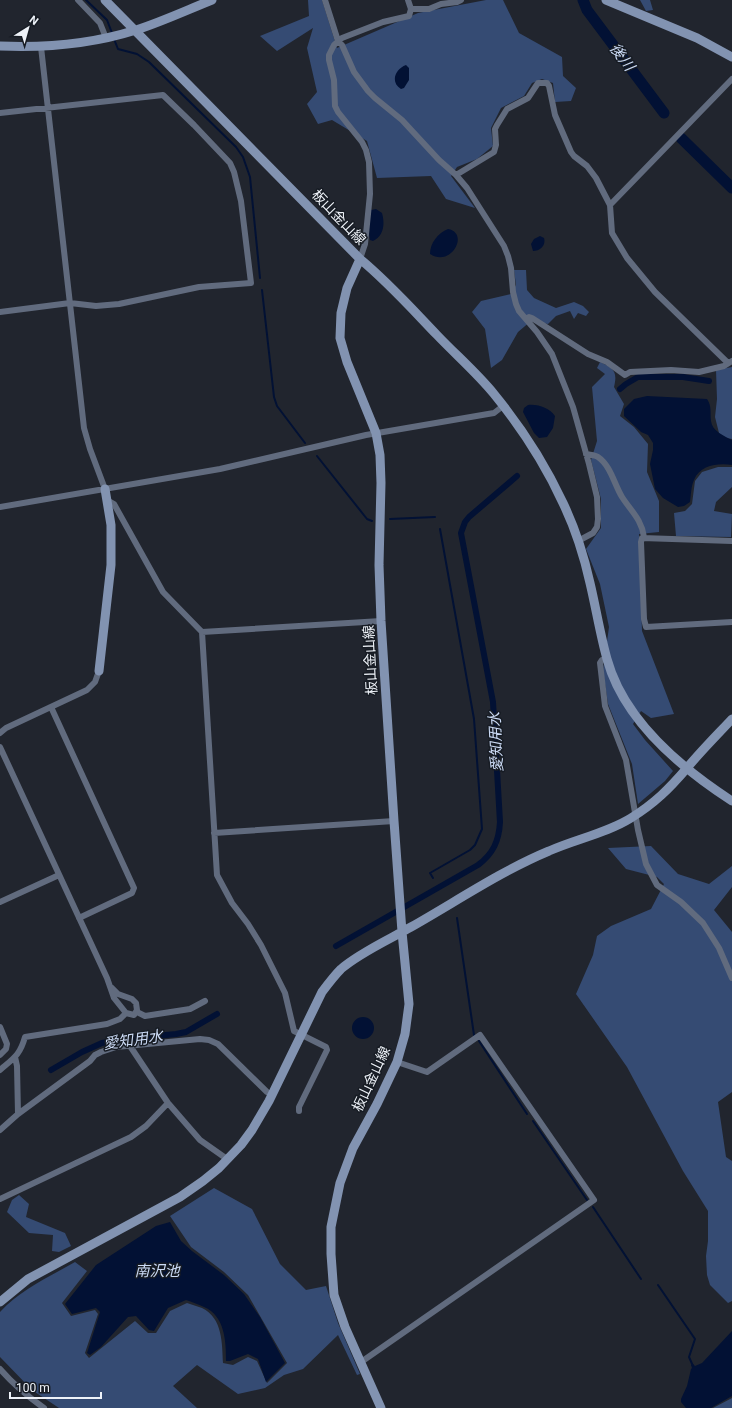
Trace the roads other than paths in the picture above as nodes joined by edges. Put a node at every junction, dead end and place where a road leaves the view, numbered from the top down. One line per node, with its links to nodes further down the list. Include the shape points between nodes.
1 (78, 0): 10 (street, via 100,23)
2 (105, 0): 9 (street, 板山金山線)
3 (212, 0): 9 (street)
4 (325, 0): 11 (street)
5 (408, 0): 8 (street)
6 (462, 0): 8 (street)
7 (606, 0): 14 (street, via 697,38)
8 (411, 9): 11 (street, via 408,17 383,22)
9 (136, 30): 10 (street); 20 (street, 板山金山線)
10 (106, 38): 13 (street)
11 (338, 41): 18 (street, via 354,72 368,91 402,120); 20 (street, via 329,55 334,80 335,106 362,142 371,175 365,244)
12 (0, 46): 13 (street)
13 (41, 47): 16 (street)
14 (732, 57)
15 (732, 79): 19 (street)
16 (48, 107): 17 (street); 21 (street); 21 (street, via 163,95 230,163 241,201 246,235 251,283 199,287 119,304 96,306)
17 (0, 113)
18 (456, 175): 19 (street, via 494,152 495,129 503,116 512,106 528,98 535,86 542,82 547,83 555,115 571,152 592,171); 23 (street, via 467,188 506,251 512,268 514,299)
19 (610, 205): 24 (street, via 612,233 633,267 655,292)
20 (360, 259): 25 (street, via 379,274); 26 (street, 板山金山線, via 345,294 340,338)
21 (70, 303): 22 (street); 28 (street, via 84,428)
22 (0, 312)
23 (526, 319): 24 (street, via 532,318 625,375 630,372 671,370 699,372); 27 (street, via 552,354 573,406)
24 (730, 362)
25 (504, 406): 26 (street, via 494,413); 32 (street, via 543,464 564,504)
26 (376, 433): 28 (street, via 220,469); 34 (street, 板山金山線, via 381,483)
27 (586, 454): 31 (street, via 597,456 604,462 622,497 640,522 644,537); 32 (street, via 597,498 598,519 593,533)
28 (105, 489): 29 (street); 30 (street)
29 (107, 500): 36 (street, via 114,504 163,592); 38 (street, via 111,525 111,565)
30 (0, 507)
31 (642, 538): 33 (street); 35 (street, via 640,542 646,627)
32 (578, 541): 37 (street, via 590,581)
33 (732, 541)
34 (381, 621): 36 (street); 45 (street, 板山金山線)
35 (732, 622)
36 (202, 632): 46 (street)
37 (607, 659): 43 (street, via 621,692 642,724 654,739); 51 (street, via 600,663 605,706 626,760 646,864 657,885 681,902 703,923 719,948)
38 (99, 671): 39 (street, via 90,688)
39 (51, 707): 41 (street); 49 (street, via 134,888 132,893)
40 (732, 719): 43 (street)
41 (0, 733)
42 (0, 747): 47 (street)
43 (687, 768): 44 (street); 50 (street, via 663,795 629,819 531,859)
44 (732, 801)
45 (394, 821): 46 (street); 50 (street, 板山金山線)
46 (214, 834): 57 (street, via 217,876 232,903 261,944 285,993 294,1031)
47 (59, 875): 48 (street); 49 (street)
48 (0, 902)
49 (79, 918): 52 (street)
50 (402, 932): 57 (street, via 349,963 336,974 322,992); 61 (street, 板山金山線, via 409,1004 405,1034)
51 (732, 978)
52 (111, 987): 54 (street, via 118,994 135,1001); 55 (street, via 114,998)
53 (205, 1001): 54 (street, via 190,1009 145,1016)
54 (136, 1012): 55 (street, via 134,1015)
55 (126, 1013): 60 (street, via 120,1020 107,1024 25,1037 21,1050)
56 (0, 1028): 59 (street, via 7,1044)
57 (301, 1036): 63 (street); 65 (street, via 326,1047 327,1050 300,1103)
58 (130, 1046): 63 (street, via 209,1040 218,1044); 64 (street); 66 (street, via 116,1047 95,1055)
59 (0, 1055)
60 (15, 1057): 62 (street); 66 (street)
61 (397, 1062): 71 (street, 板山金山線, via 353,1148 340,1183 331,1226 334,1295); 71 (street, via 427,1072 480,1035 594,1200 364,1360)
62 (0, 1070)
63 (272, 1095): 68 (street, via 252,1130)
64 (168, 1103): 68 (street, via 200,1140); 69 (street, via 146,1126 131,1137)
65 (299, 1111)
66 (18, 1114): 67 (street)
67 (0, 1130)
68 (227, 1159): 70 (street, via 208,1178 180,1197 28,1280)
69 (0, 1199)
70 (0, 1302)
71 (359, 1361): 74 (street, 板山金山線)
72 (0, 1368): 73 (street, via 12,1383)
73 (44, 1408)
74 (381, 1408)

